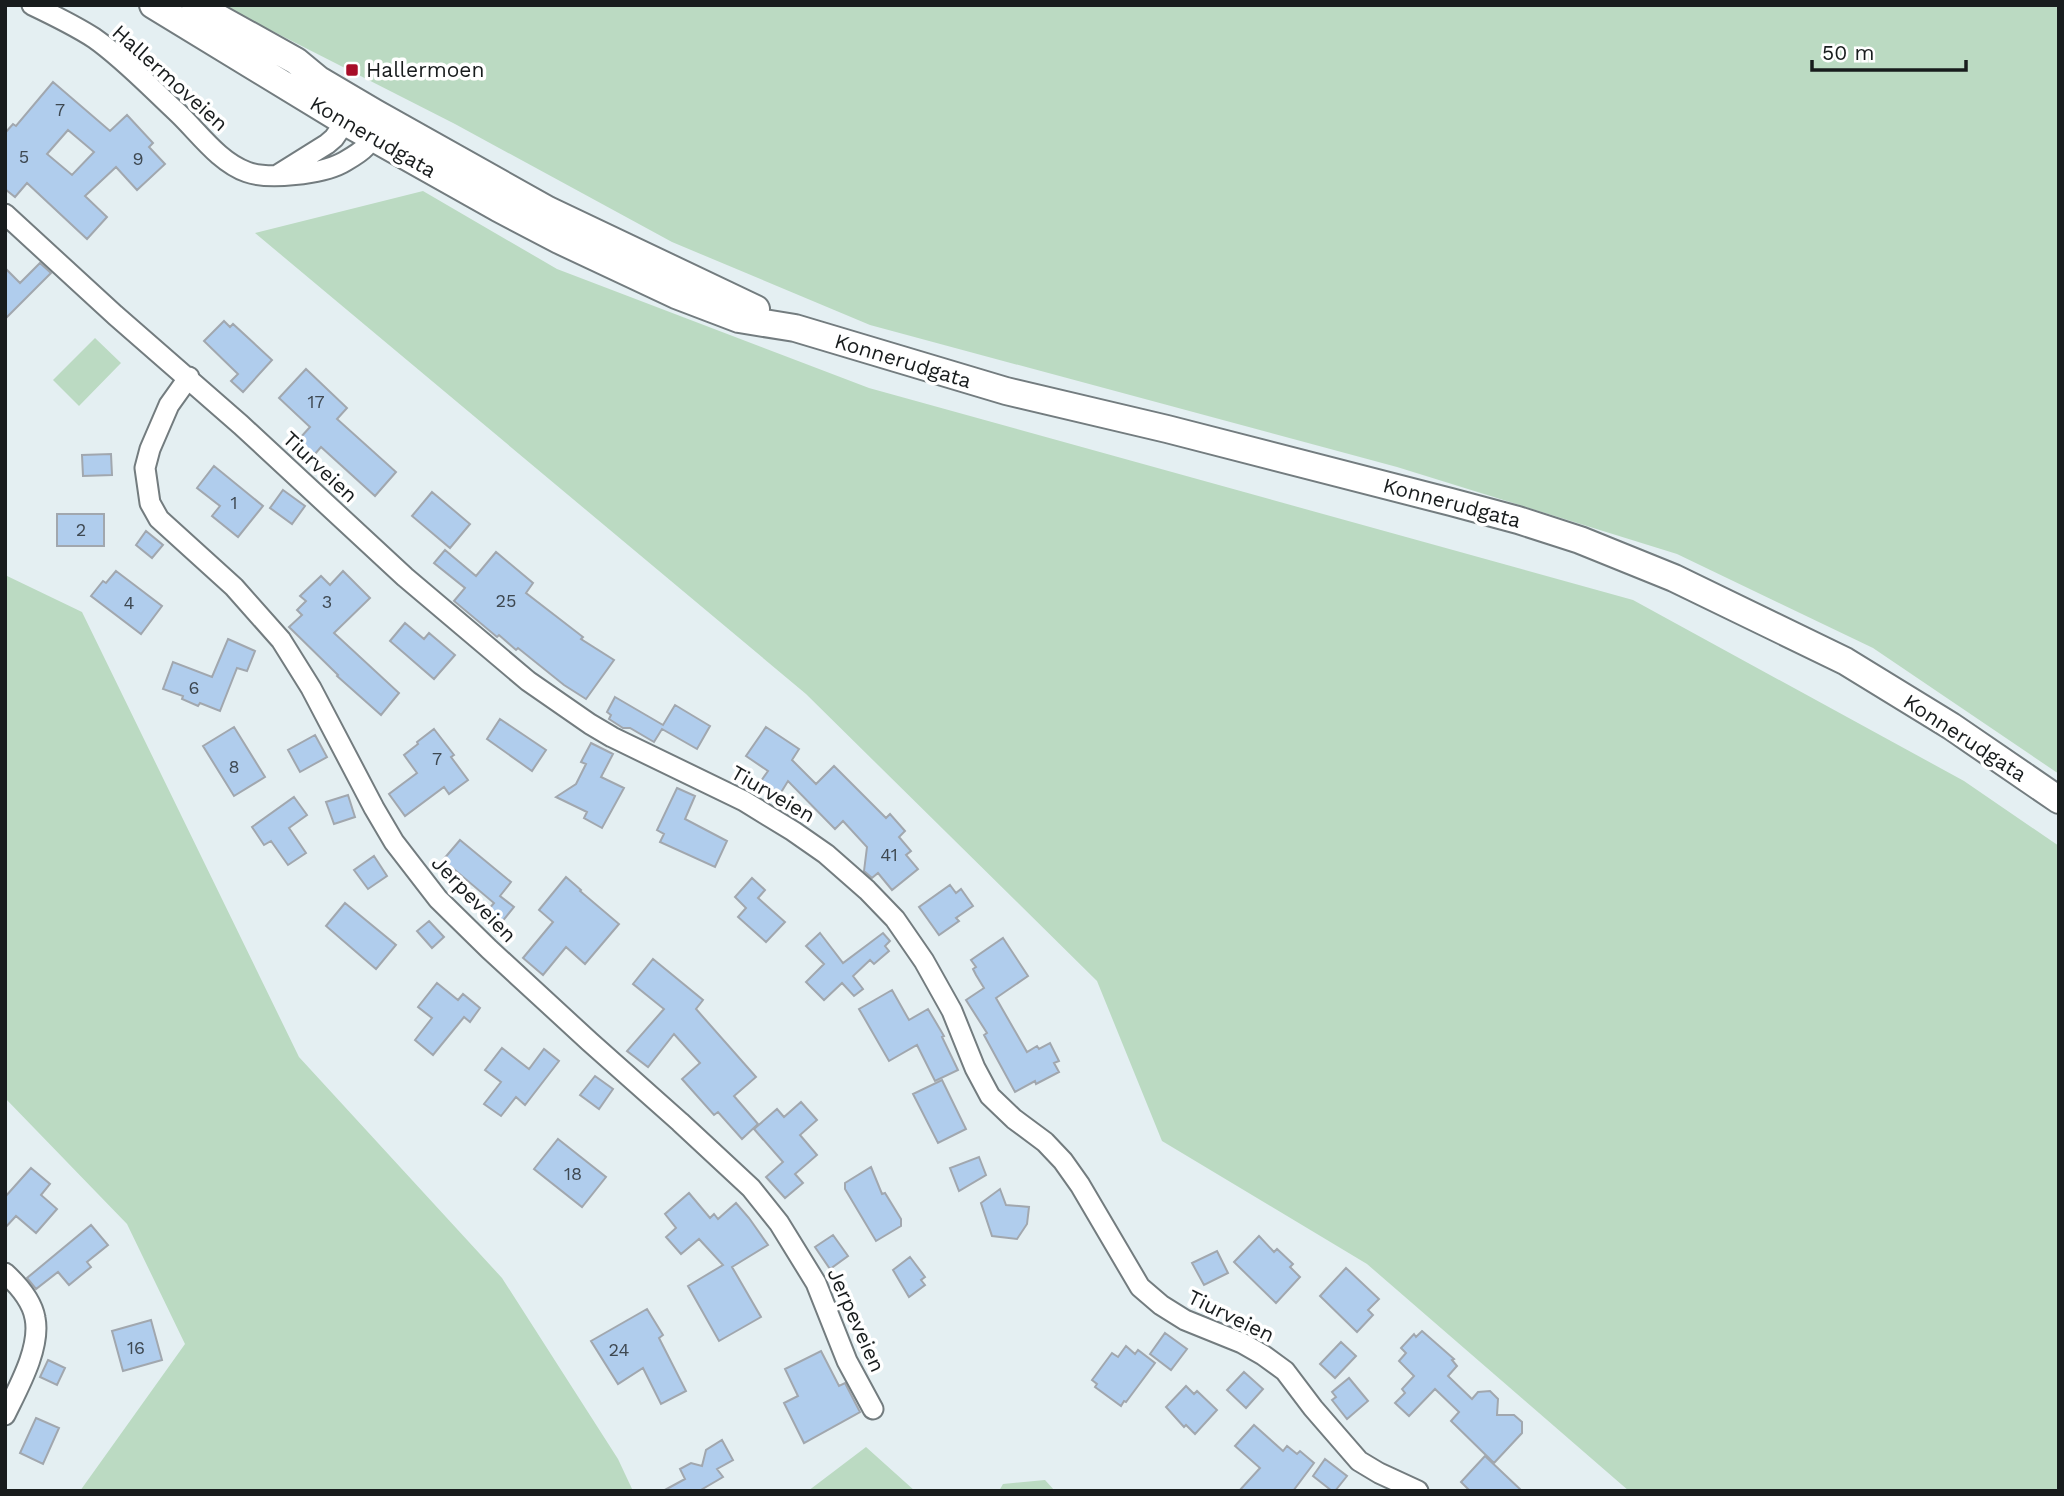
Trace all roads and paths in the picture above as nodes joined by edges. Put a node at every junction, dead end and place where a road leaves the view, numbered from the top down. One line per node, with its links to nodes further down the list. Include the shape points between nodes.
1 (32, 5): 6 (street, Hallermoveien, via 96,40 231,163 259,175)
2 (153, 5): 4 (main road, Konnerudgata)
3 (195, 5): 5 (main road, Konnerudgata, via 296,61)
4 (345, 122): 5 (main road, Konnerudgata); 6 (street, via 327,144)
5 (374, 125): 6 (street, Hallermoveien, via 366,147 355,156 315,171); 9 (main road, Konnerudgata, via 795,328 1006,391 1451,502 1580,540 1674,578 1845,661)
6 (279, 174)
7 (5, 214): 8 (street, Tiurveien)
8 (189, 377): 11 (street, Jerpeveien, via 169,405 145,468 150,503 159,519 234,587 281,640 388,831 438,899 720,1158 779,1223 816,1283 847,1361); 13 (street, Tiurveien, via 405,577 528,681 612,737 744,801 793,831 867,890 895,919 924,961 990,1096 1063,1161 1140,1287 1185,1320 1264,1355 1285,1371 1359,1461)
9 (2059, 800)
10 (5, 1273): 12 (street, via 30,1305 36,1330 34,1348)
11 (873, 1409)
12 (5, 1415)
13 (1418, 1491)

